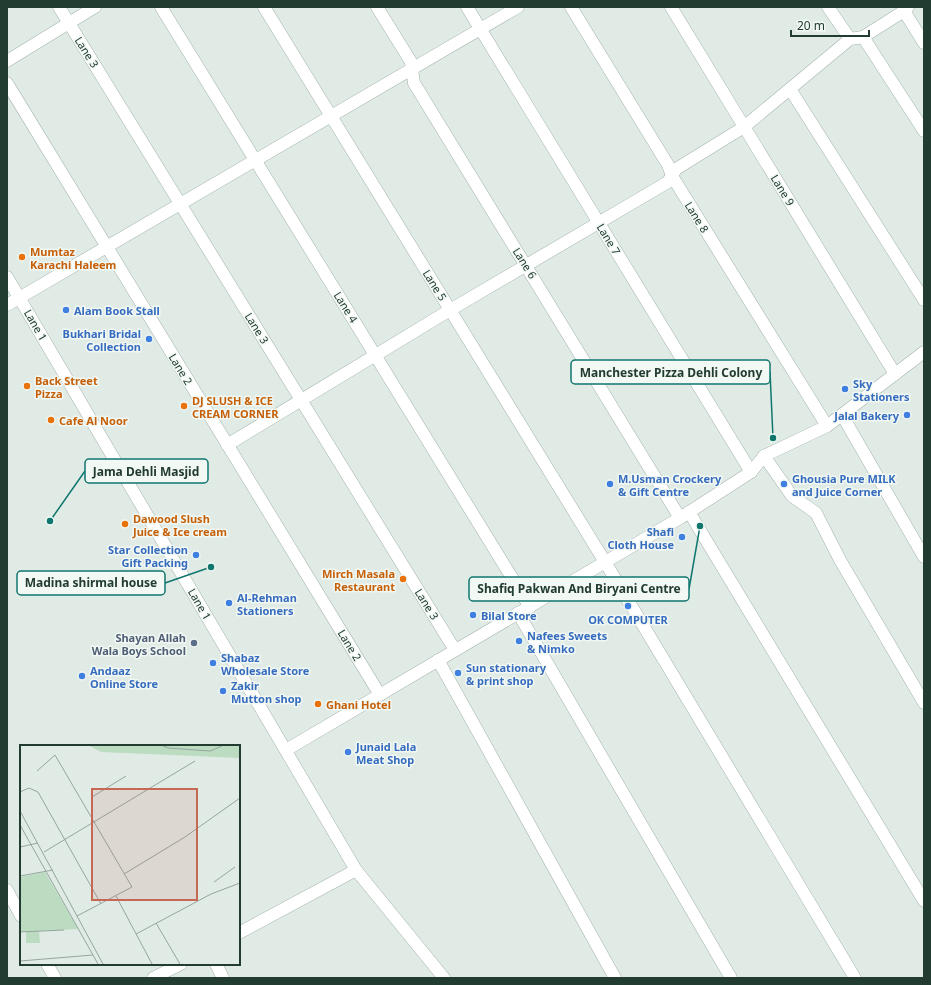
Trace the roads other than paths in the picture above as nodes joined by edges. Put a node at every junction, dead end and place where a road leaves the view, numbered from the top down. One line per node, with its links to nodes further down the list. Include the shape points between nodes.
1 (59, 7): 12 (street, Lane 3)
2 (95, 7): 12 (street)
3 (161, 7): 24 (street, Lane 4)
4 (264, 7): 21 (street, Lane 5)
5 (377, 7): 18 (street, Lane 6, via 411,62)
6 (467, 7): 13 (street, Lane 7)
7 (518, 7): 13 (street)
8 (571, 7): 25 (street, Lane 8, via 668,165)
9 (671, 7): 22 (street, Lane 9)
10 (828, 7): 15 (street)
11 (906, 9): 14 (street); 16 (street)
12 (69, 23): 17 (street); 26 (street, Lane 3)
13 (481, 30): 18 (street); 27 (street, Lane 7)
14 (863, 37): 15 (street); 23 (street)
15 (850, 39): 20 (street)
16 (924, 43)
17 (7, 61)
18 (412, 70): 21 (street); 29 (street, Lane 6, via 414,83)
19 (9, 89): 28 (street, Lane 2)
20 (790, 89): 22 (street); 32 (street)
21 (332, 117): 24 (street); 34 (street, Lane 5)
22 (744, 127): 25 (street, via 676,169); 37 (street, Lane 9)
23 (924, 131)
24 (256, 161): 26 (street); 36 (street, Lane 4)
25 (672, 176): 27 (street, via 668,182); 40 (street, Lane 8)
26 (181, 205): 28 (street); 38 (street, Lane 3)
27 (600, 223): 29 (street); 43 (street, Lane 7)
28 (107, 248): 31 (street); 41 (street, Lane 2)
29 (526, 265): 34 (street); 44 (street, Lane 6)
30 (7, 277): 31 (street, Lane 1)
31 (20, 298): 33 (street); 53 (street, Lane 1)
32 (924, 300)
33 (7, 306)
34 (450, 310): 36 (street); 46 (street, Lane 5)
35 (924, 352): 37 (street)
36 (375, 355): 38 (street); 47 (street, Lane 4)
37 (895, 374): 39 (street)
38 (301, 400): 41 (street); 49 (street, Lane 3)
39 (842, 415): 40 (street); 45 (street)
40 (827, 426): 42 (street)
41 (227, 445): 51 (street, Lane 2)
42 (764, 456): 43 (street); 52 (street, via 792,496 816,513 840,560)
43 (751, 472): 44 (street)
44 (684, 515): 46 (street); 56 (street, Lane 6)
45 (924, 557)
46 (605, 562): 47 (street); 68 (street, Lane 5)
47 (530, 607): 48 (street)
48 (518, 614): 49 (street); 67 (street)
49 (455, 650): 50 (street)
50 (438, 660): 51 (street); 66 (street)
51 (380, 695): 53 (street)
52 (924, 703)
53 (286, 750): 54 (street, Lane 1)
54 (356, 870): 58 (street); 65 (street, Lane 1)
55 (7, 890): 57 (street)
56 (924, 901)
57 (20, 914)
58 (240, 932)
59 (48, 965): 62 (street)
60 (179, 965): 63 (street)
61 (216, 965): 64 (street)
62 (55, 978)
63 (153, 978)
64 (223, 978)
65 (444, 978)
66 (615, 978)
67 (731, 978)
68 (855, 978)

